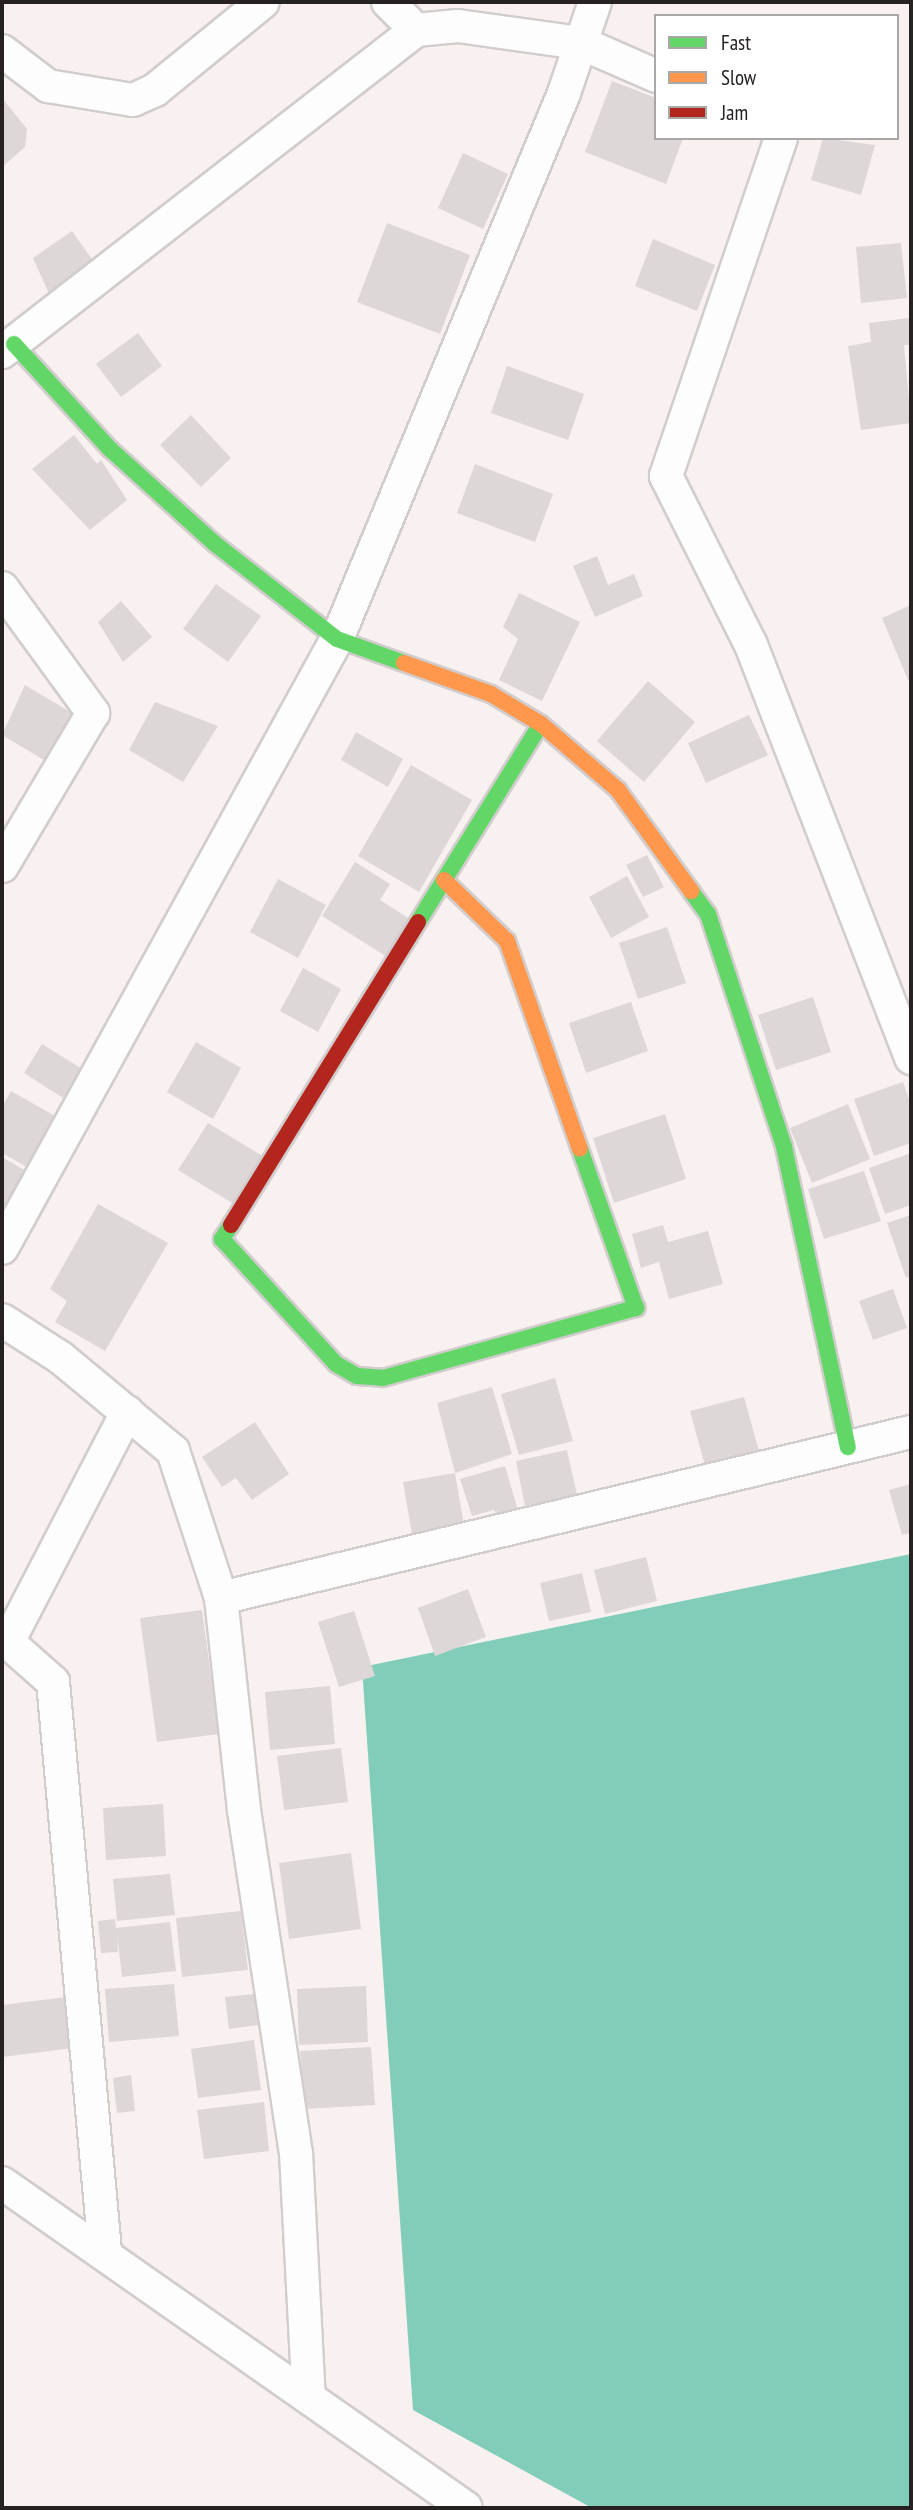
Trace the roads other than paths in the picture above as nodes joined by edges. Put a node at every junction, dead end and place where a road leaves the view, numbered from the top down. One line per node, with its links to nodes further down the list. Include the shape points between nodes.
1 (263, 2): 6 (street, via 155,90 133,100 48,86)
2 (388, 2): 4 (street)
3 (595, 2): 5 (street)
4 (416, 30): 5 (street, via 458,26); 9 (street)
5 (581, 43): 7 (street); 11 (street)
6 (2, 51)
7 (654, 75)
8 (780, 140): 15 (street, via 666,476 751,645)
9 (8, 348): 11 (street, via 214,543)
10 (2, 588): 13 (street, via 93,713)
11 (337, 639): 12 (street, via 491,694); 16 (street)
12 (541, 724): 14 (street); 20 (street, via 618,789 708,914 784,1147)
13 (2, 866)
14 (444, 880): 14 (street, via 222,1239 336,1364 357,1376 383,1378 636,1308 507,941)
15 (911, 1058)
16 (2, 1248)
17 (2, 1320): 18 (street)
18 (127, 1412): 21 (street, via 173,1451); 22 (street)
19 (911, 1432): 20 (street)
20 (848, 1447): 21 (street)
21 (221, 1598): 25 (street, via 244,1810 296,2153)
22 (5, 1647): 24 (street, via 53,1682)
23 (2, 2183): 24 (street)
24 (105, 2251): 25 (street)
25 (309, 2397): 26 (street)
26 (466, 2508)

